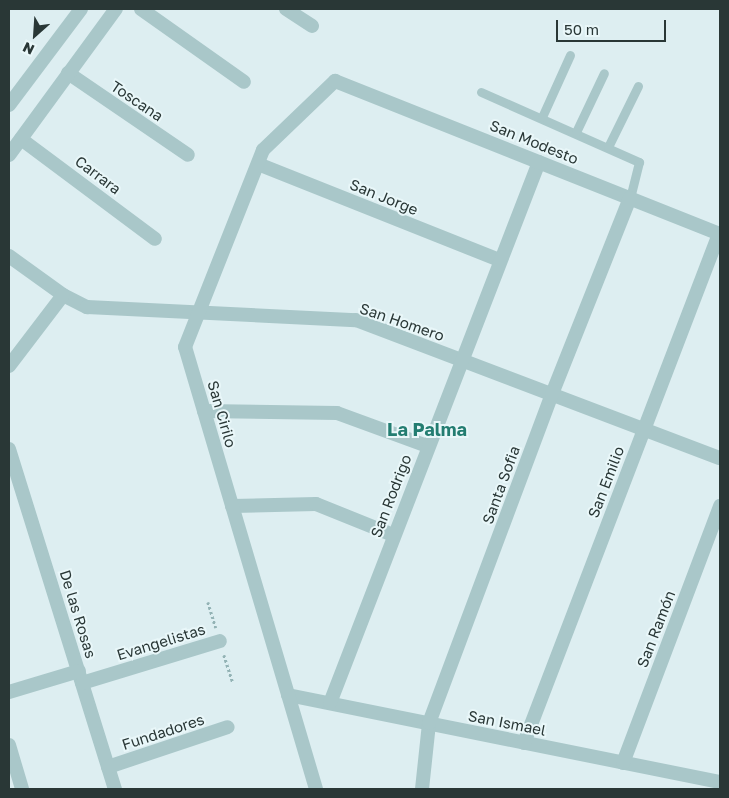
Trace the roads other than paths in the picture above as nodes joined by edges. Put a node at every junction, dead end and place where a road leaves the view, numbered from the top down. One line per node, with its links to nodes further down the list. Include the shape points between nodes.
1 (81, 9): 13 (street)
2 (116, 9): 7 (street)
3 (141, 9): 10 (street)
4 (286, 9): 5 (street)
5 (312, 26)
6 (570, 55): 14 (lane)
7 (68, 73): 16 (street); 19 (street, Toscana)
8 (604, 74): 15 (lane)
9 (335, 81): 20 (street, San Modesto); 21 (street, San Cirilo, via 263,150)
10 (244, 82)
11 (638, 86): 17 (lane)
12 (481, 92): 14 (lane)
13 (9, 105)
14 (542, 117): 15 (lane)
15 (576, 132): 17 (lane)
16 (21, 138): 18 (street); 24 (street, Carrara)
17 (608, 147): 22 (lane, via 639,162)
18 (9, 155)
19 (188, 155)
20 (538, 162): 22 (street, San Modesto); 26 (street, San Rodrigo)
21 (258, 164): 26 (street, San Jorge); 28 (street, San Cirilo)
22 (630, 198): 23 (street, San Modesto); 31 (street, Santa Sofia)
23 (720, 234): 33 (street, San Emilio)
24 (155, 239)
25 (9, 256): 27 (street, San Homero)
26 (499, 260): 29 (street, San Rodrigo)
27 (63, 295): 28 (street, San Homero, via 87,307); 30 (street)
28 (199, 314): 29 (street, San Homero, via 356,320); 32 (street, San Cirilo, via 185,346)
29 (460, 360): 31 (street, San Homero); 34 (street, San Rodrigo)
30 (9, 366)
31 (552, 394): 33 (street, San Homero); 45 (street, Santa Sofia)
32 (204, 411): 34 (street, via 337,413); 37 (street, San Cirilo)
33 (643, 429): 36 (street, San Homero); 47 (street, San Emilio)
34 (427, 446): 39 (street, San Rodrigo)
35 (9, 449): 41 (street, De las Rosas)
36 (720, 458)
37 (232, 506): 39 (street, via 316,504); 43 (street, San Cirilo)
38 (720, 506): 49 (street, San Ramón)
39 (394, 535): 44 (street, San Rodrigo)
40 (220, 641): 41 (street, Evangelistas)
41 (80, 677): 42 (street, Evangelistas); 50 (street, De las Rosas)
42 (9, 692)
43 (288, 695): 44 (street, San Ismael); 54 (street, San Cirilo)
44 (330, 704): 45 (street, San Ismael)
45 (429, 724): 47 (street, San Ismael); 55 (street, Santa Sofia)
46 (228, 727): 50 (street, Fundadores)
47 (524, 743): 49 (street, San Ismael)
48 (9, 746): 52 (street)
49 (623, 763): 51 (street, San Ismael)
50 (108, 767): 53 (street, De las Rosas)
51 (720, 780)
52 (22, 789)
53 (115, 789)
54 (316, 789)
55 (422, 789)

